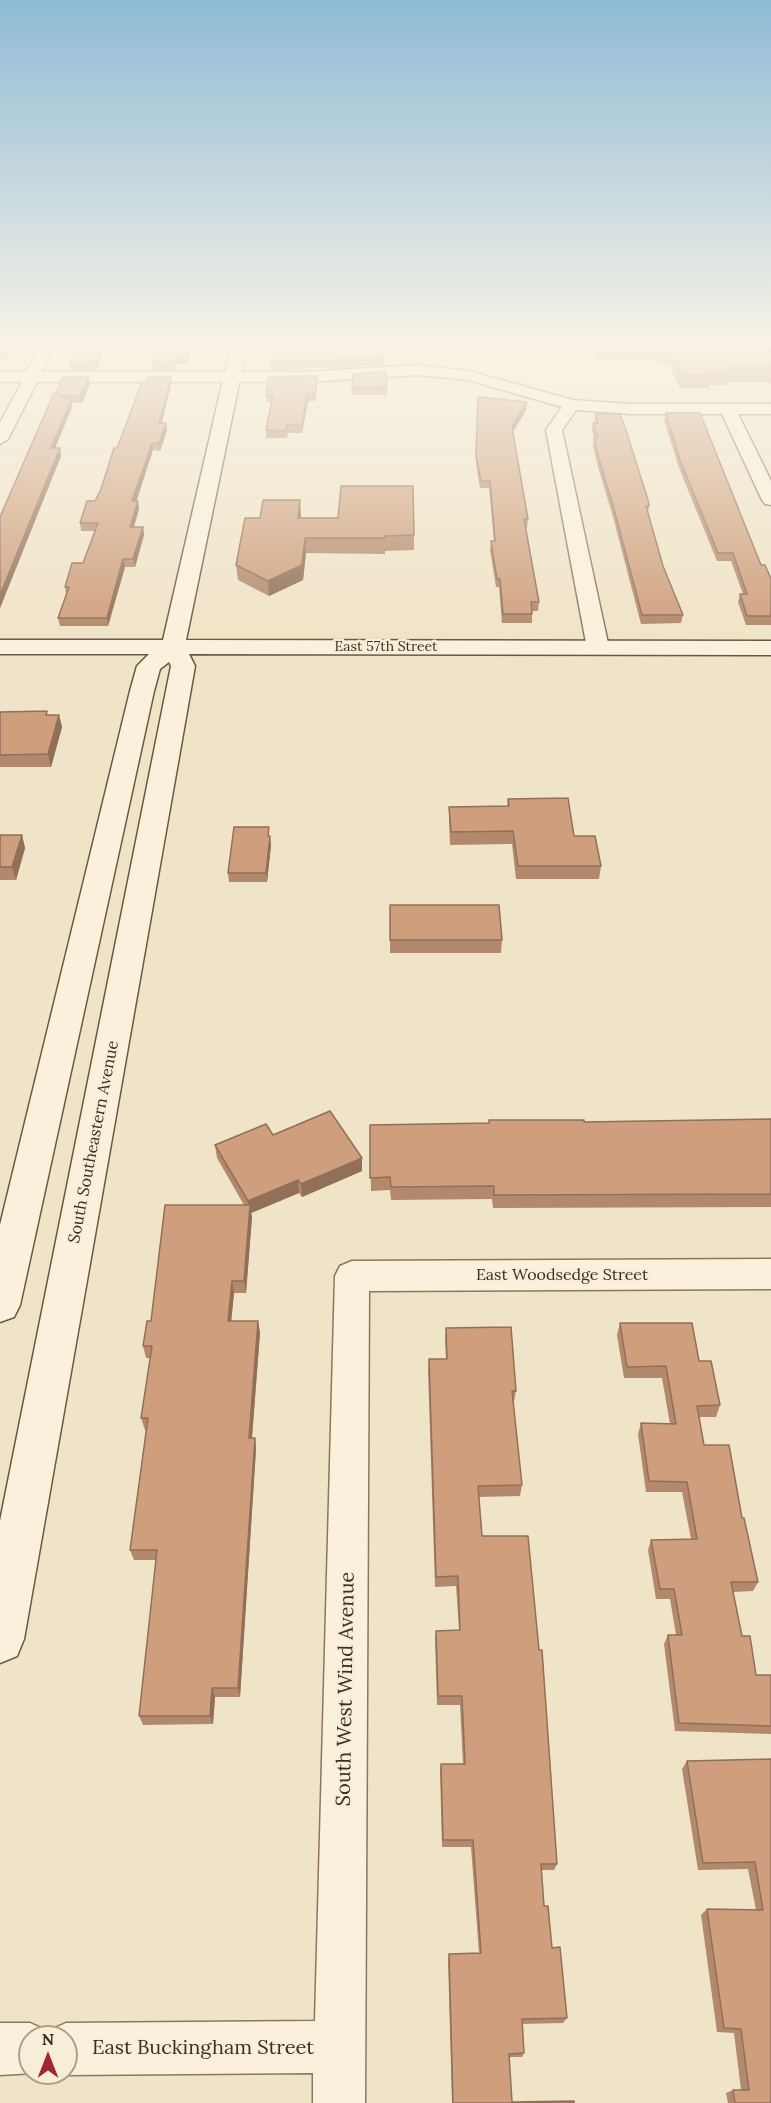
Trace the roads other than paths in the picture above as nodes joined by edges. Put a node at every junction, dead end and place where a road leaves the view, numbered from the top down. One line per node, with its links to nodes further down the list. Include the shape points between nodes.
1 (217, 443): 8 (main road, South Southeastern Avenue)
2 (557, 443): 6 (street)
3 (744, 443): 4 (street)
4 (771, 500)
5 (0, 647): 8 (main road, East 57th Street)
6 (598, 648): 7 (main road, East 57th Street); 8 (main road, East 57th Street)
7 (771, 648)
8 (168, 659): 9 (main road, East 57th Street); 10 (main road, East 57th Street); 13 (main road, South Southeastern Avenue, via 61,1032); 14 (main road, South Southeastern Avenue)
9 (0, 666)
10 (771, 666)
11 (352, 1276): 12 (street, East Woodsedge Street); 15 (street, South West Wind Avenue)
12 (769, 1282)
13 (0, 1305)
14 (0, 1639)
15 (340, 2047): 18 (street, East Buckingham Street); 19 (street, South West Wind Avenue)
16 (0, 2049): 17 (street)
17 (18, 2049)
18 (78, 2049)
19 (339, 2103)

